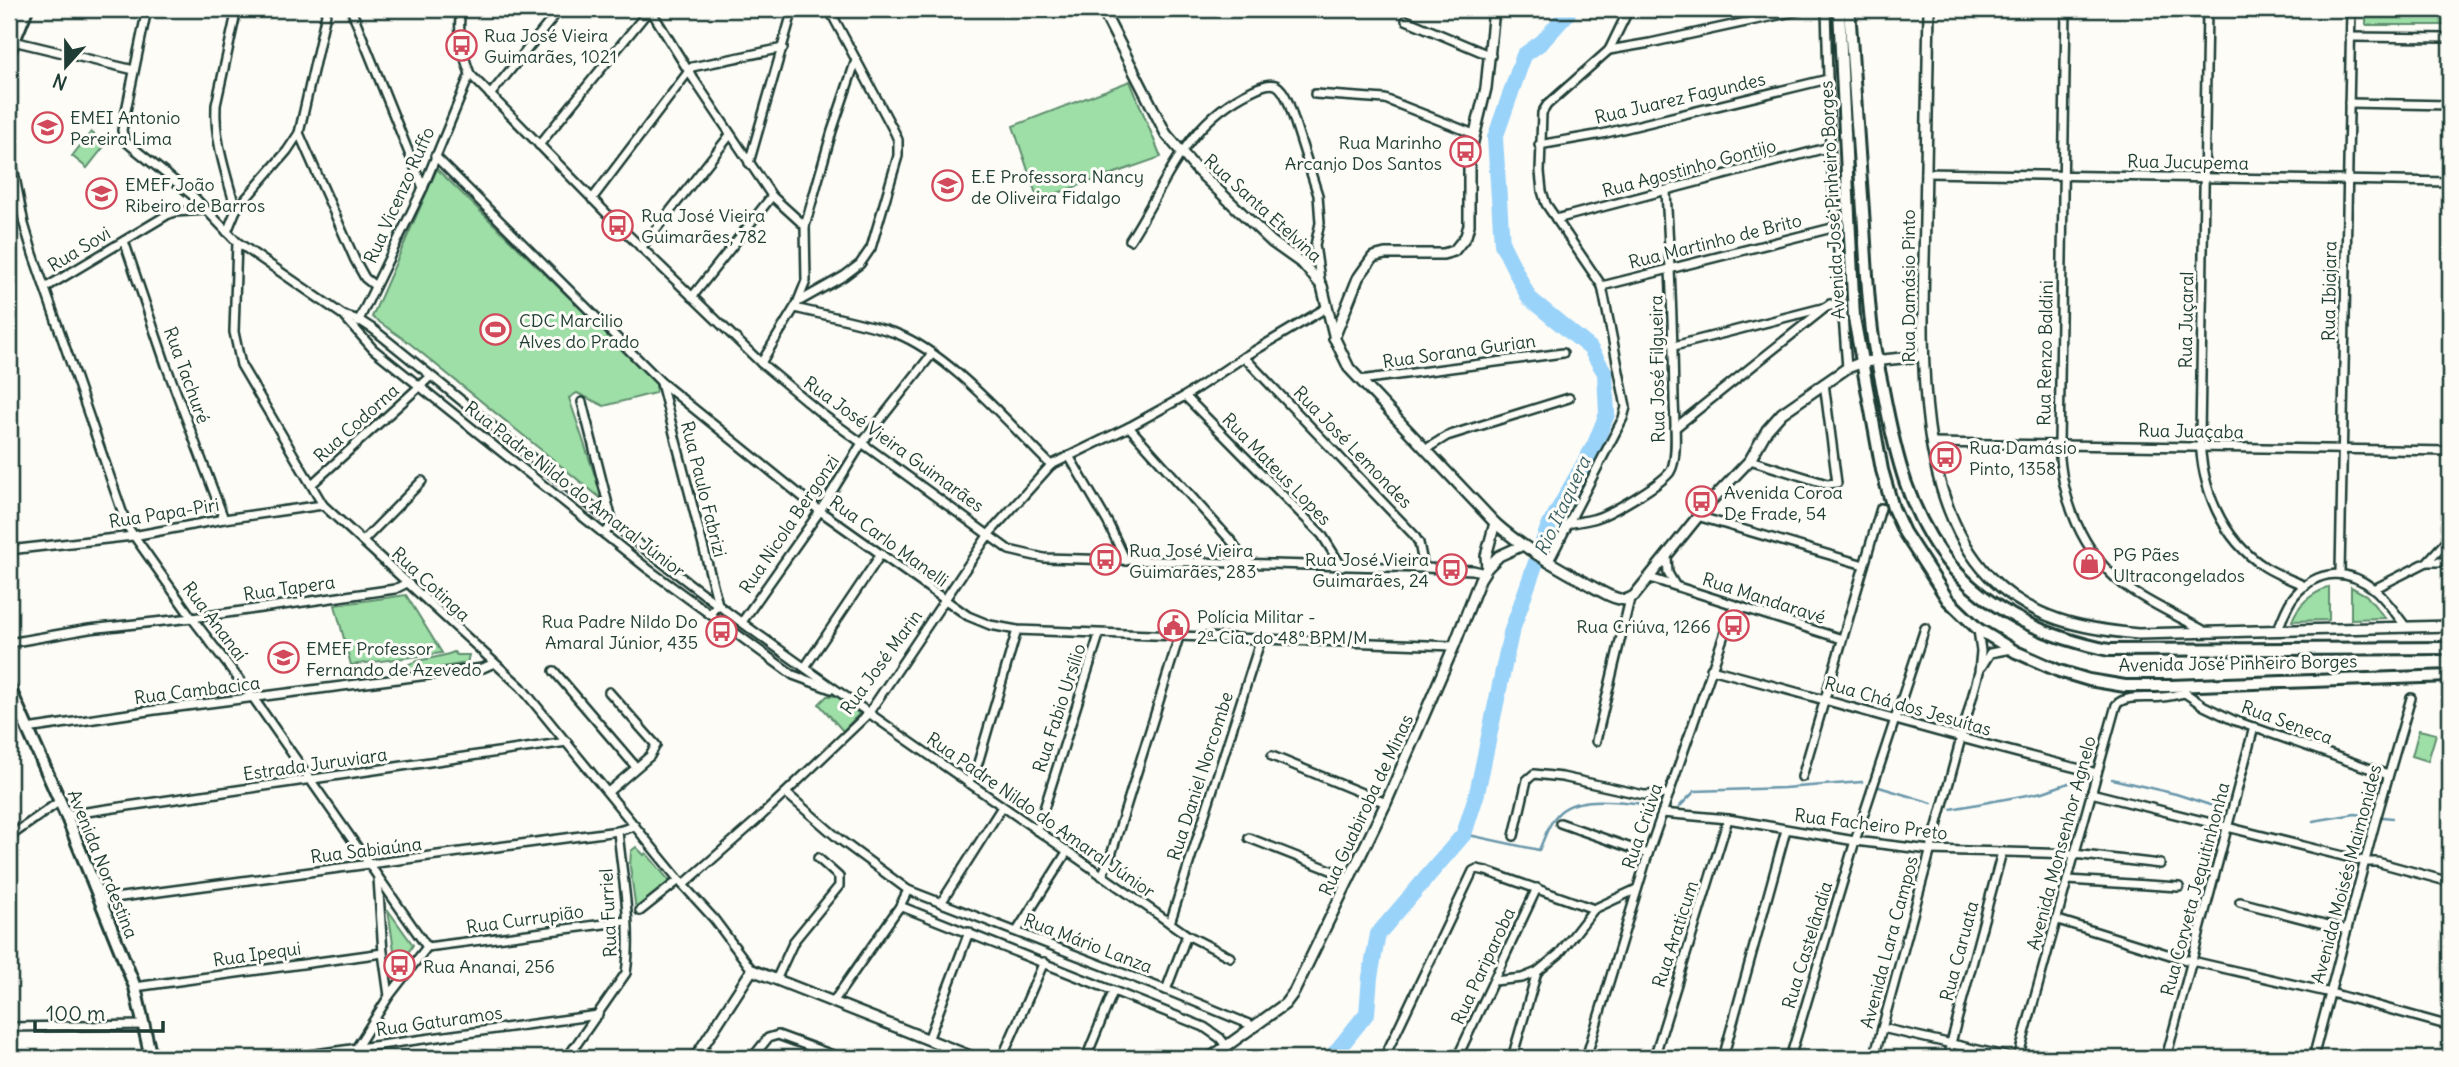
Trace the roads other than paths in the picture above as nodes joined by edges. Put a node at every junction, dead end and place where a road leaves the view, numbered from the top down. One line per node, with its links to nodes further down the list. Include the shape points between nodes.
1 (12, 9): 23 (main road)
2 (27, 9): 27 (main road)
3 (147, 9): 33 (street)
4 (237, 9): 61 (street, via 216,105 217,135)
5 (327, 9): 41 (street)
6 (351, 9): 56 (street)
7 (460, 9): 35 (street, via 461,45)
8 (560, 9): 37 (street)
9 (650, 9): 34 (street); 44 (street)
10 (793, 9): 28 (street)
11 (829, 9): 32 (street)
12 (1102, 9): 48 (street, Rua Santa Etelvina, via 1155,115)
13 (1494, 9): 31 (street)
14 (1629, 9): 29 (street)
15 (1806, 9): 29 (street)
16 (1826, 9): 36 (street)
17 (1839, 9): 90 (main road, Avenida José Pinheiro Borges, via 1854,318)
18 (1849, 9): 89 (main road, Avenida José Pinheiro Borges)
19 (1929, 9): 51 (street, Rua Damásio Pinto)
20 (2066, 9): 52 (street, Rua Renzo Baldini)
21 (2207, 9): 53 (street, Rua Juçaral)
22 (2351, 9): 25 (street, Rua Ibiajara)
23 (9, 18)
24 (1406, 20): 31 (street)
25 (2350, 37): 26 (street); 39 (street, Rua Ibiajara)
26 (2450, 38)
27 (13, 41): 30 (main road); 33 (street)
28 (783, 48): 34 (street, via 701,64); 50 (street)
29 (1609, 50): 45 (street, via 1547,105)
30 (9, 53)
31 (1491, 56): 42 (street)
32 (856, 60): 63 (street); 78 (street, via 895,133 898,156 875,239 865,258)
33 (134, 70): 60 (street, Rua Padre Nildo do Amaral Júnior, via 124,140)
34 (689, 72): 43 (street); 59 (street)
35 (470, 74): 37 (street, Rua José Vieira Guimarães); 49 (street, Rua Vicenzo Ruffo)
36 (1828, 79): 45 (street, Rua Juarez Fagundes); 46 (street)
37 (491, 94): 44 (street, Rua José Vieira Guimarães)
38 (1315, 94): 42 (street, via 1385,99)
39 (2348, 103): 40 (street); 54 (street, Rua Ibiajara)
40 (2450, 105)
41 (299, 133): 61 (street); 71 (street, via 355,260)
42 (1474, 134): 83 (street, via 1469,158 1469,225 1461,244 1443,254 1373,257 1358,278)
43 (730, 135): 50 (street); 69 (street)
44 (539, 145): 59 (street, Rua José Vieira Guimarães)
45 (1539, 145): 62 (street, via 1542,191)
46 (1830, 147): 57 (street, Rua Agostinho Gontijo); 64 (street)
47 (10, 148): 74 (street, Rua Ananaí, via 24,224)
48 (1181, 152): 66 (street); 72 (street, Rua Santa Etelvina); 72 (street, via 1202,126 1237,98 1266,84 1280,87 1318,195 1320,223 1315,245)
49 (435, 156): 56 (street, Rua Vicenzo Ruffo); 95 (street, Rua Carlo Manelli)
50 (749, 163): 58 (street)
51 (1925, 173): 52 (street, Rua Jucupema); 87 (street, Rua Damásio Pinto)
52 (2063, 176): 53 (street, Rua Jucupema); 105 (street, Rua Renzo Baldini)
53 (2205, 177): 54 (street, Rua Jucupema); 106 (street, Rua Juçaral)
54 (2347, 180): 55 (street, Rua Jucupema); 108 (street, Rua Ibiajara)
55 (2450, 182)
56 (423, 188): 71 (street, Rua Vicenzo Ruffo)
57 (1666, 191): 62 (street, Rua Agostinho Gontijo); 70 (street, Rua José Filgueira)
58 (772, 196): 63 (street); 75 (street)
59 (592, 198): 69 (street, Rua José Vieira Guimarães)
60 (206, 210): 65 (street, Rua Padre Nildo do Amaral Júnior); 67 (street, Rua Sovi, via 175,212)
61 (236, 210): 65 (street)
62 (1556, 219): 73 (street)
63 (805, 226): 78 (street, via 806,281)
64 (1836, 227): 70 (street, Rua Martinho de Brito); 76 (street)
65 (227, 232): 68 (street, Rua Padre Nildo do Amaral Júnior)
66 (1130, 240)
67 (124, 241): 74 (street, Rua Sovi); 119 (street, Rua Tachuré)
68 (237, 242): 80 (street, Rua Padre Nildo do Amaral Júnior); 114 (street, Rua Cotinga, via 234,332 241,365)
69 (641, 248): 75 (street, Rua José Vieira Guimarães)
70 (1671, 267): 73 (street, Rua Martinho de Brito); 84 (street, Rua José Filgueira)
71 (375, 286): 81 (street, Rua Vicenzo Ruffo)
72 (1322, 286): 79 (street, Rua Santa Etelvina)
73 (1602, 286): 122 (street, via 1626,407)
74 (45, 288): 125 (street, Rua Ananaí)
75 (692, 297): 91 (street, Rua José Vieira Guimarães)
76 (1842, 303): 77 (street); 92 (street)
77 (1830, 304): 84 (street); 102 (street)
78 (796, 305): 86 (street, via 896,333); 91 (street)
79 (1326, 308): 83 (street, Rua Santa Etelvina); 88 (street)
80 (343, 315): 81 (street, Rua Padre Nildo do Amaral Júnior); 82 (street, Rua Padre Nildo do Amaral Júnior)
81 (359, 320): 82 (street, Rua Vicenzo Ruffo); 93 (street, Rua Padre Nildo do Amaral Júnior)
82 (355, 329): 97 (street, Rua Padre Nildo do Amaral Júnior)
83 (1334, 338): 94 (street, Rua Santa Etelvina)
84 (1674, 346): 102 (street, Rua José Filgueira)
85 (1563, 353): 94 (street, Rua Sorana Gurian)
86 (932, 354): 103 (street, Rua Nicola Bergonzi); 112 (street)
87 (1922, 356): 89 (street); 104 (street, Rua Damásio Pinto)
88 (1244, 357): 98 (street); 139 (street, Rua José Lemondes, via 1415,534)
89 (1877, 361): 90 (street); 167 (main road, Avenida José Pinheiro Borges, via 1907,489 1934,542 1972,587 2045,633 2109,650)
90 (1863, 362): 92 (street); 157 (main road, Avenida José Pinheiro Borges, via 1893,508 1933,579)
91 (761, 363): 103 (street, Rua José Vieira Guimarães)
92 (1847, 368): 96 (street)
93 (429, 377): 97 (street); 121 (street, Rua Padre Nildo do Amaral Júnior)
94 (1360, 380): 107 (street, Rua Santa Etelvina)
95 (661, 382): 117 (street, Rua Carlo Manelli); 149 (street, Rua Paulo Fabrizi)
96 (1824, 383): 111 (street, via 1777,418); 111 (street, via 1835,484)
97 (421, 386): 114 (street, Rua Codorna); 123 (street, Rua Padre Nildo do Amaral Júnior)
98 (1185, 396): 101 (street); 138 (street, Rua Mateus Lopes, via 1322,536)
99 (1569, 398): 107 (street, via 1447,436)
100 (582, 402): 121 (street)
101 (1129, 427): 110 (street); 136 (street, via 1233,543)
102 (1675, 428): 122 (street, Rua José Filgueira, via 1674,461 1668,473 1614,510)
103 (862, 443): 117 (street, Rua Nicola Bergonzi); 124 (street, Rua José Vieira Guimarães)
104 (1932, 443): 105 (street, Rua Juaçaba); 160 (street, Rua Damásio Pinto, via 1953,524 1990,577 2013,597 2052,618 2098,630 2138,634)
105 (2059, 444): 106 (street, Rua Juaçaba); 160 (street, Rua Renzo Baldini, via 2069,505 2098,559 2123,584)
106 (2200, 446): 108 (street, Rua Juaçaba); 145 (street, Rua Juçaral, via 2212,500 2225,527 2265,567)
107 (1426, 449): 120 (street, Rua Santa Etelvina)
108 (2342, 449): 109 (street, Rua Juaçaba); 141 (street, Rua Ibiajara)
109 (2450, 451)
110 (1069, 456): 112 (street); 132 (street)
111 (1750, 460): 118 (street)
112 (1051, 465): 124 (street, Rua José Marin)
113 (422, 481): 127 (street)
114 (312, 484): 115 (street, Rua Cotinga)
115 (323, 505): 119 (street, Rua Papa-Piri); 127 (street, Rua Cotinga)
116 (1881, 508): 137 (street)
117 (820, 510): 130 (street, Rua Carlo Manelli); 153 (street, Rua Nicola Bergonzi)
118 (1697, 516): 131 (street); 137 (street)
119 (224, 519): 125 (street, Rua Papa-Piri)
120 (1495, 523): 128 (street, Rua Santa Etelvina); 140 (street, Rua Guabiroba de Minas)
121 (613, 524): 123 (street); 149 (street, Rua Padre Nildo do Amaral Júnior)
122 (1567, 524): 133 (street)
123 (604, 534): 151 (street, Rua Padre Nildo do Amaral Júnior)
124 (989, 534): 132 (street, Rua José Vieira Guimarães, via 1009,550 1027,556); 148 (street, Rua José Marin)
125 (133, 536): 129 (street, Rua Papa-Piri); 152 (street, Rua Ananaí)
126 (2450, 537): 134 (street)
127 (363, 541): 143 (street, Rua Cotinga)
128 (1524, 547): 133 (street, Rua Santa Etelvina); 140 (street, via 1503,553)
129 (9, 550)
130 (880, 554): 148 (street, Rua Carlo Manelli); 170 (street)
131 (1667, 557): 142 (street); 144 (street, Rua Mandaravé)
132 (1126, 561): 136 (street, Rua José Vieira Guimarães)
133 (1545, 561): 147 (street, Rua Santa Etelvina, via 1607,594)
134 (2427, 562): 135 (street); 146 (street)
135 (2450, 562)
136 (1247, 565): 138 (street, Rua José Vieira Guimarães)
137 (1864, 565): 164 (street)
138 (1342, 567): 139 (street, Rua José Vieira Guimarães)
139 (1424, 568): 140 (street, Rua José Vieira Guimarães)
140 (1485, 570): 166 (street, Rua Guabiroba de Minas)
141 (2340, 573): 145 (street); 146 (street)
142 (1650, 578): 144 (street, Rua Mandaravé); 147 (street)
143 (407, 583): 152 (street, Rua Tapera, via 395,589); 169 (street, Rua Cotinga)
144 (1675, 585): 150 (street, Rua Mandaravé)
145 (2305, 586): 158 (street, via 2294,596)
146 (2374, 589): 155 (street)
147 (1630, 599): 187 (street)
148 (945, 601): 159 (street, Rua Carlo Manelli, via 990,625); 182 (street, Rua José Marin)
149 (718, 604): 151 (street); 153 (street, Rua Padre Nildo do Amaral Júnior)
150 (1734, 606): 164 (street, Rua Mandaravé); 171 (street, Rua Criúva)
151 (710, 614): 177 (street, Rua Padre Nildo do Amaral Júnior, via 793,675)
152 (192, 618): 165 (street, Rua Tapera); 180 (street, Rua Ananaí)
153 (741, 622): 170 (street, Rua Padre Nildo do Amaral Júnior)
154 (2450, 626): 155 (street, Rua Damásio Pinto)
155 (2406, 627): 158 (street, Rua Damásio Pinto)
156 (1925, 628): 183 (street, Rua Castelândia)
157 (1978, 629): 168 (main road, Avenida José Pinheiro Borges); 173 (street, Avenida Lara Campos)
158 (2278, 629): 160 (street, Rua Damásio Pinto)
159 (1017, 630): 161 (street, Rua Carlo Manelli); 195 (street)
160 (2205, 631)
161 (1099, 635): 162 (street, Rua Carlo Manelli); 211 (street, Rua Fabio Ursílio)
162 (1179, 637): 163 (street, Rua Carlo Manelli); 225 (street)
163 (1261, 639): 166 (street, Rua Carlo Manelli); 243 (street, Rua Daniel Norcombe)
164 (1842, 639): 181 (street)
165 (9, 643)
166 (1454, 646): 201 (street, Rua Guabiroba de Minas)
167 (2450, 648)
168 (2011, 649): 173 (street, Avenida Lara Campos, via 1990,653); 176 (main road, Avenida José Pinheiro Borges, via 2089,680)
169 (494, 663): 180 (street, Rua Cambacica); 188 (street, Rua Cotinga, via 521,687)
170 (806, 667): 177 (street, Rua Padre Nildo do Amaral Júnior)
171 (1711, 669): 181 (street, Rua Chá dos Jesuítas); 199 (street, Rua Criúva)
172 (554, 671): 190 (street)
173 (1979, 673): 186 (street, Avenida Lara Campos)
174 (2450, 676): 176 (main road, Avenida José Pinheiro Borges)
175 (9, 687): 185 (main road, Avenida Nordestina)
176 (2185, 689): 184 (street, Rua Seneca, via 2215,712); 191 (street, Avenida Monsenhor Agnelo, via 2118,702)
177 (839, 691): 182 (street, Rua Padre Nildo do Amaral Júnior)
178 (609, 692): 190 (street, via 656,745)
179 (2411, 698): 192 (street, Avenida Moisés Maimonides)
180 (254, 699): 185 (street, Rua Cambacica); 194 (street, Rua Ananaí)
181 (1825, 699): 183 (street, Rua Chá dos Jesuítas); 193 (street)
182 (868, 714): 195 (street, Rua Padre Nildo do Amaral Júnior); 198 (street, Rua José Marin)
183 (1896, 719): 186 (street, Rua Chá dos Jesuítas); 215 (street, Rua Castelândia)
184 (2254, 727): 192 (street, Rua Seneca); 208 (street, Rua Corveta Jequitinhonha)
185 (27, 729): 200 (main road, Avenida Nordestina)
186 (1960, 738): 191 (street, Rua Chá dos Jesuítas); 216 (street, Avenida Lara Campos)
187 (1596, 741)
188 (567, 742): 194 (street, Estrada Juruviara); 197 (street, Rua Cotinga)
189 (1272, 756): 201 (street)
190 (636, 767): 197 (street)
191 (2096, 774): 196 (street, Avenida Monsenhor Agnelo)
192 (2388, 775): 222 (street, Avenida Moisés Maimonides)
193 (1802, 777)
194 (310, 781): 204 (street, Estrada Juruviara); 224 (street, Rua Ananaí)
195 (968, 783): 202 (street, Rua Padre Nildo do Amaral Júnior)
196 (2092, 791): 208 (street); 220 (street, Avenida Monsenhor Agnelo)
197 (608, 792): 207 (street, Rua Cotinga)
198 (786, 793): 230 (street, Rua José Marin); 234 (street, Rua Mário Lanza)
199 (1669, 796): 203 (street, Rua Criúva); 212 (street, via 1534,774 1527,780)
200 (60, 801): 204 (main road, Avenida Nordestina); 213 (street)
201 (1386, 803): 227 (street, Rua Guabiroba de Minas)
202 (1002, 807): 211 (street, Rua Padre Nildo do Amaral Júnior); 237 (street)
203 (1663, 811): 205 (street, Rua Facheiro Preto); 219 (street, Rua Criúva)
204 (66, 815): 235 (main road, Avenida Nordestina)
205 (1728, 819): 209 (street, Rua Facheiro Preto); 289 (street, Rua Araticum)
206 (1560, 823): 219 (street)
207 (635, 826): 210 (street, Rua Sabiaúna); 230 (street, Rua Cotinga)
208 (2229, 829): 222 (street); 251 (street, Rua Corveta Jequitinhonha)
209 (1786, 830): 215 (street, Rua Facheiro Preto); 290 (street)
210 (618, 831): 224 (street, Rua Sabiaúna); 242 (street, Rua Furriel)
211 (1037, 831): 217 (street, Rua Padre Nildo do Amaral Júnior)
212 (1514, 836)
213 (9, 837)
214 (1249, 838): 227 (street)
215 (1855, 841): 216 (street, Rua Facheiro Preto); 291 (street, Rua Castelândia)
216 (1930, 850): 218 (street, Rua Facheiro Preto); 268 (street, Avenida Lara Campos)
217 (1067, 852): 225 (street, Rua Padre Nildo do Amaral Júnior); 246 (street)
218 (2001, 852): 220 (street, Rua Facheiro Preto); 270 (street, Rua Caruata)
219 (1648, 854): 233 (street, Rua Criúva)
220 (2074, 854): 223 (street, Rua Facheiro Preto); 228 (street, Avenida Monsenhor Agnelo)
221 (818, 858): 255 (street, via 839,877 839,886 794,941)
222 (2367, 862): 229 (street); 244 (street, Avenida Moisés Maimonides)
223 (2160, 864)
224 (369, 866): 226 (street, Rua Ananaí); 235 (street, Rua Sabiaúna)
225 (1102, 876): 243 (street, Rua Padre Nildo do Amaral Júnior)
226 (378, 878): 248 (street, Rua Ananaí); 249 (street)
227 (1351, 878): 267 (street, Rua Guabiroba de Minas, via 1294,992)
228 (2068, 880): 231 (street); 241 (street, Avenida Monsenhor Agnelo)
229 (2450, 882)
230 (681, 883): 240 (street, Rua José Marin); 253 (street, Rua Cotinga)
231 (2179, 887)
232 (1537, 888): 239 (street); 256 (street, Rua Pariparoba); 285 (street, via 1473,871)
233 (1637, 889): 239 (street); 288 (street, Rua Criúva)
234 (908, 890): 237 (street, Rua Mário Lanza); 238 (street)
235 (99, 900): 257 (main road, Avenida Nordestina)
236 (2240, 902): 244 (street)
237 (941, 903): 246 (street, Rua Mário Lanza)
238 (900, 906): 245 (street, Rua Mário Lanza); 262 (street)
239 (1594, 909): 254 (street, via 1559,954)
240 (640, 911)
241 (2057, 920): 251 (street); 294 (street, Avenida Monsenhor Agnelo)
242 (627, 921): 248 (street, Rua Currupião); 263 (street, Rua Furriel, via 626,973)
243 (1170, 923): 247 (street, Rua Padre Nildo do Amaral Júnior)
244 (2347, 930): 260 (street, Avenida Moisés Maimonides)
245 (969, 932): 252 (street, Rua Mário Lanza); 269 (street)
246 (1017, 932): 258 (street, Rua Mário Lanza)
247 (1187, 935): 250 (street, Rua Padre Nildo do Amaral Júnior); 258 (street)
248 (427, 947): 261 (street)
249 (383, 953): 257 (street, Rua Ipequi); 261 (street)
250 (1230, 957)
251 (2192, 961): 260 (street); 295 (street, Rua Corveta Jequitinhonha)
252 (1044, 962): 259 (street, Rua Mário Lanza); 282 (street)
253 (752, 970): 255 (street); 273 (street)
254 (1538, 972): 256 (street); 287 (street)
255 (776, 979): 262 (street)
256 (1494, 981): 286 (street, Rua Pariparoba)
257 (135, 987): 264 (main road, Avenida Nordestina)
258 (1166, 990): 267 (street, Rua Mário Lanza)
259 (1113, 992): 271 (street, Rua Mário Lanza, via 1205,1027); 283 (street)
260 (2331, 993): 265 (street); 296 (street, Avenida Moisés Maimonides)
261 (388, 996): 272 (street)
262 (833, 1002): 269 (street)
263 (598, 1015): 272 (street, Rua Gaturamos); 277 (street, Rua Furriel)
264 (146, 1025): 266 (street); 274 (main road, Avenida Nordestina)
265 (2450, 1026)
266 (9, 1027)
267 (1256, 1027): 271 (street, Rua Guabiroba de Minas)
268 (1882, 1028): 270 (street); 292 (street, Avenida Lara Campos)
269 (928, 1040): 281 (street)
270 (1951, 1044): 293 (street, Rua Caruata); 294 (street)
271 (1227, 1047): 284 (street, Rua Guabiroba de Minas)
272 (357, 1049): 275 (street, Rua Gaturamos); 276 (street)
273 (697, 1055): 278 (street)
274 (151, 1058)
275 (286, 1058)
276 (350, 1058)
277 (567, 1058)
278 (709, 1058)
279 (752, 1058): 280 (street, via 768,1038 778,1035)
280 (841, 1058)
281 (975, 1058)
282 (1002, 1058)
283 (1086, 1058)
284 (1210, 1058)
285 (1384, 1058)
286 (1457, 1058)
287 (1512, 1058)
288 (1586, 1058)
289 (1654, 1058)
290 (1723, 1058)
291 (1790, 1058)
292 (1874, 1058)
293 (1947, 1058)
294 (2016, 1058)
295 (2166, 1058)
296 (2313, 1058)

